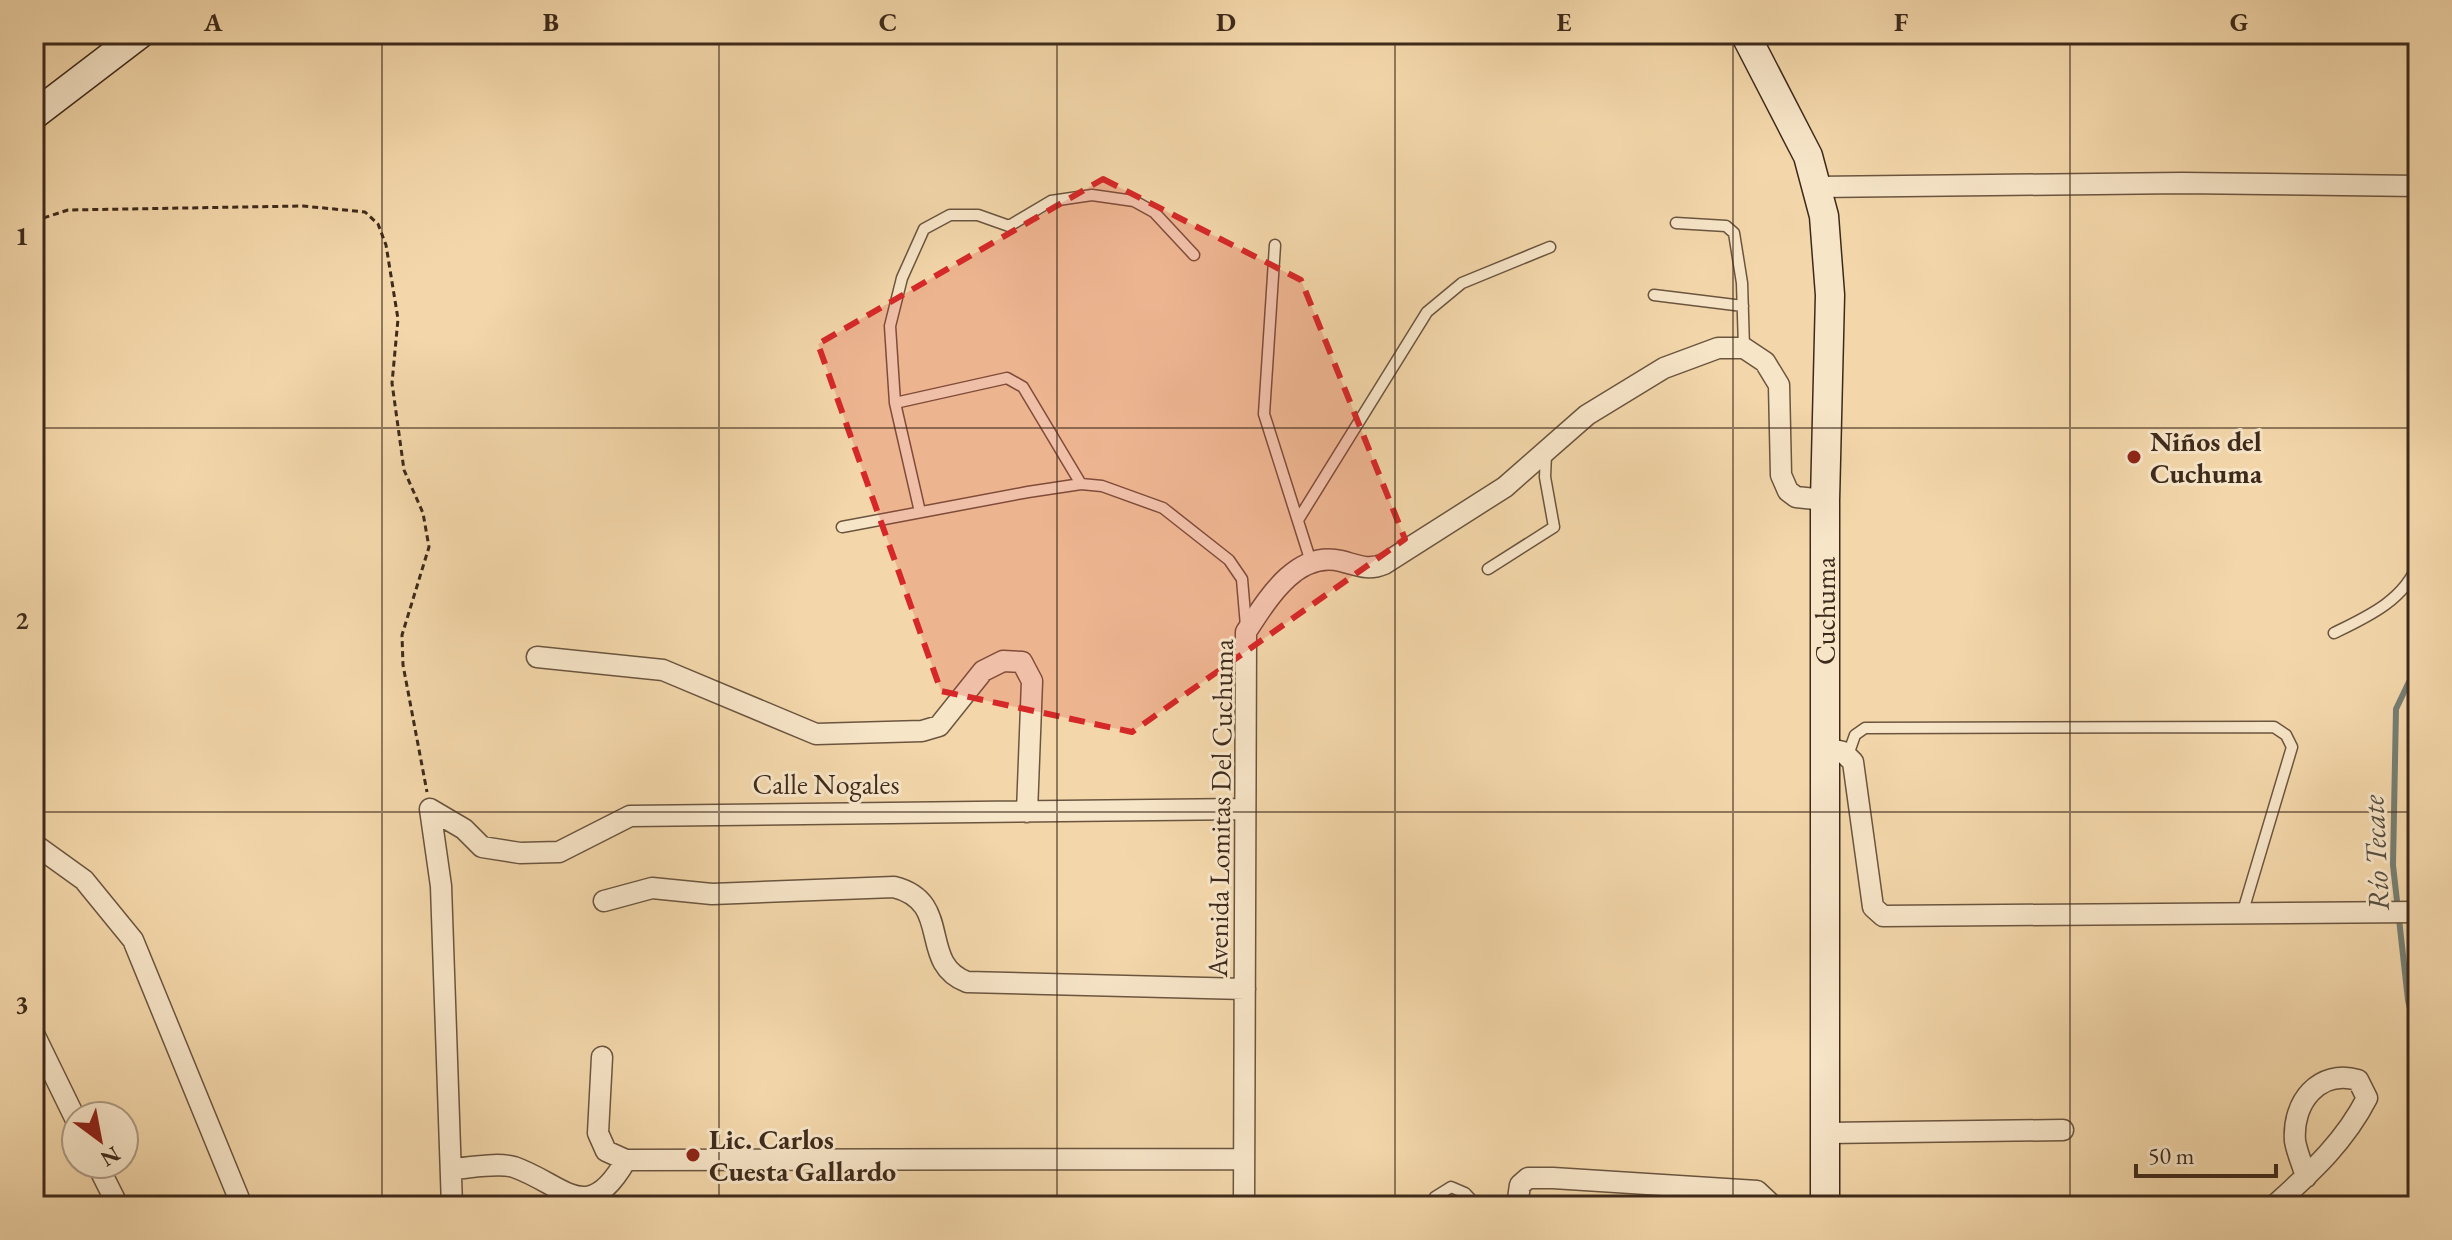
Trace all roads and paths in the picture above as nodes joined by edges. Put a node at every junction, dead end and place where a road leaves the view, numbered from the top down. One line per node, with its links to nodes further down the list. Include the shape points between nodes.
1 (41, 34): 4 (street)
2 (140, 34): 5 (street)
3 (1745, 34): 7 (street, Cuchuma, via 1795,129)
4 (34, 38)
5 (34, 115)
6 (2418, 186): 7 (street)
7 (1817, 187): 19 (street, Cuchuma, via 1830,295)
8 (34, 221): 30 (path, via 68,210 303,206 365,212 378,224 398,319 392,383 404,470 423,513 429,547 402,635)
9 (1676, 223): 14 (lane, via 1726,226 1734,233)
10 (1275, 245): 21 (lane, via 1264,414)
11 (1550, 247): 21 (lane, via 1462,283 1427,312)
12 (1194, 255): 16 (lane, via 1154,212 1134,201 1092,195 1051,201 1009,226 978,215 950,215 924,229 902,278 890,326)
13 (1654, 295): 14 (lane)
14 (1743, 306): 15 (lane)
15 (1744, 348): 17 (street, via 1718,348 1688,357 1639,381 1587,415); 19 (street, via 1765,362 1779,385 1784,483 1796,497)
16 (895, 403): 18 (lane, via 1016,380); 20 (lane)
17 (1546, 452): 23 (street, via 1505,487 1384,564 1368,568 1330,559); 25 (lane, via 1554,527)
18 (1081, 484): 20 (lane); 26 (lane, via 1163,508 1229,560 1245,589)
19 (1825, 500): 29 (street, Cuchuma)
20 (920, 512): 22 (lane)
21 (1298, 520): 23 (lane)
22 (842, 527)
23 (1311, 562): 26 (street, Avenida Lomitas Del Cuchuma, via 1293,572)
24 (2418, 563): 27 (lane, via 2394,598)
25 (1488, 569)
26 (1246, 632): 31 (street, Avenida Lomitas Del Cuchuma)
27 (2334, 633)
28 (537, 657): 32 (street, via 663,670 816,734 939,726 983,671 1003,661 1022,662 1032,681)
29 (1837, 752): 35 (street, via 1853,762 1873,907 1883,916); 35 (lane, via 1865,728 2274,727 2292,747); 43 (street, Cuchuma)
30 (430, 809): 32 (street, Calle Nogales, via 482,847 520,853 559,852 630,816); 46 (street, via 441,886)
31 (1244, 809): 32 (street, Calle Nogales); 37 (street, Avenida Lomitas Del Cuchuma)
32 (1027, 812)
33 (34, 844): 50 (street, via 84,880 133,940)
34 (604, 901): 37 (street, via 652,888 712,894 894,887 922,899 943,962 950,974 967,982)
35 (2243, 911): 36 (street)
36 (2418, 912)
37 (1245, 989): 44 (street, Avenida Lomitas Del Cuchuma)
38 (34, 1034): 40 (street)
39 (602, 1057): 45 (street, via 598,1133 606,1151)
40 (41, 1069): 41 (street)
41 (62, 1100)
42 (2063, 1130): 43 (street)
43 (1827, 1133): 57 (street, Cuchuma)
44 (1244, 1159): 45 (street); 52 (street, Avenida Lomitas Del Cuchuma)
45 (626, 1160): 46 (street, via 613,1183 582,1198 512,1167)
46 (452, 1169): 51 (street)
47 (2306, 1177): 47 (street, via 2359,1113 2367,1098 2358,1080 2343,1076 2321,1081 2307,1093 2295,1141); 58 (street)
48 (105, 1180): 49 (street)
49 (118, 1206)
50 (242, 1206)
51 (452, 1206)
52 (1244, 1206)
53 (1430, 1206): 54 (lane, via 1451,1187)
54 (1477, 1206)
55 (1517, 1206): 56 (street, via 1520,1185 1528,1178 1553,1178 1757,1191)
56 (1773, 1206)
57 (1825, 1206)
58 (2274, 1206)

